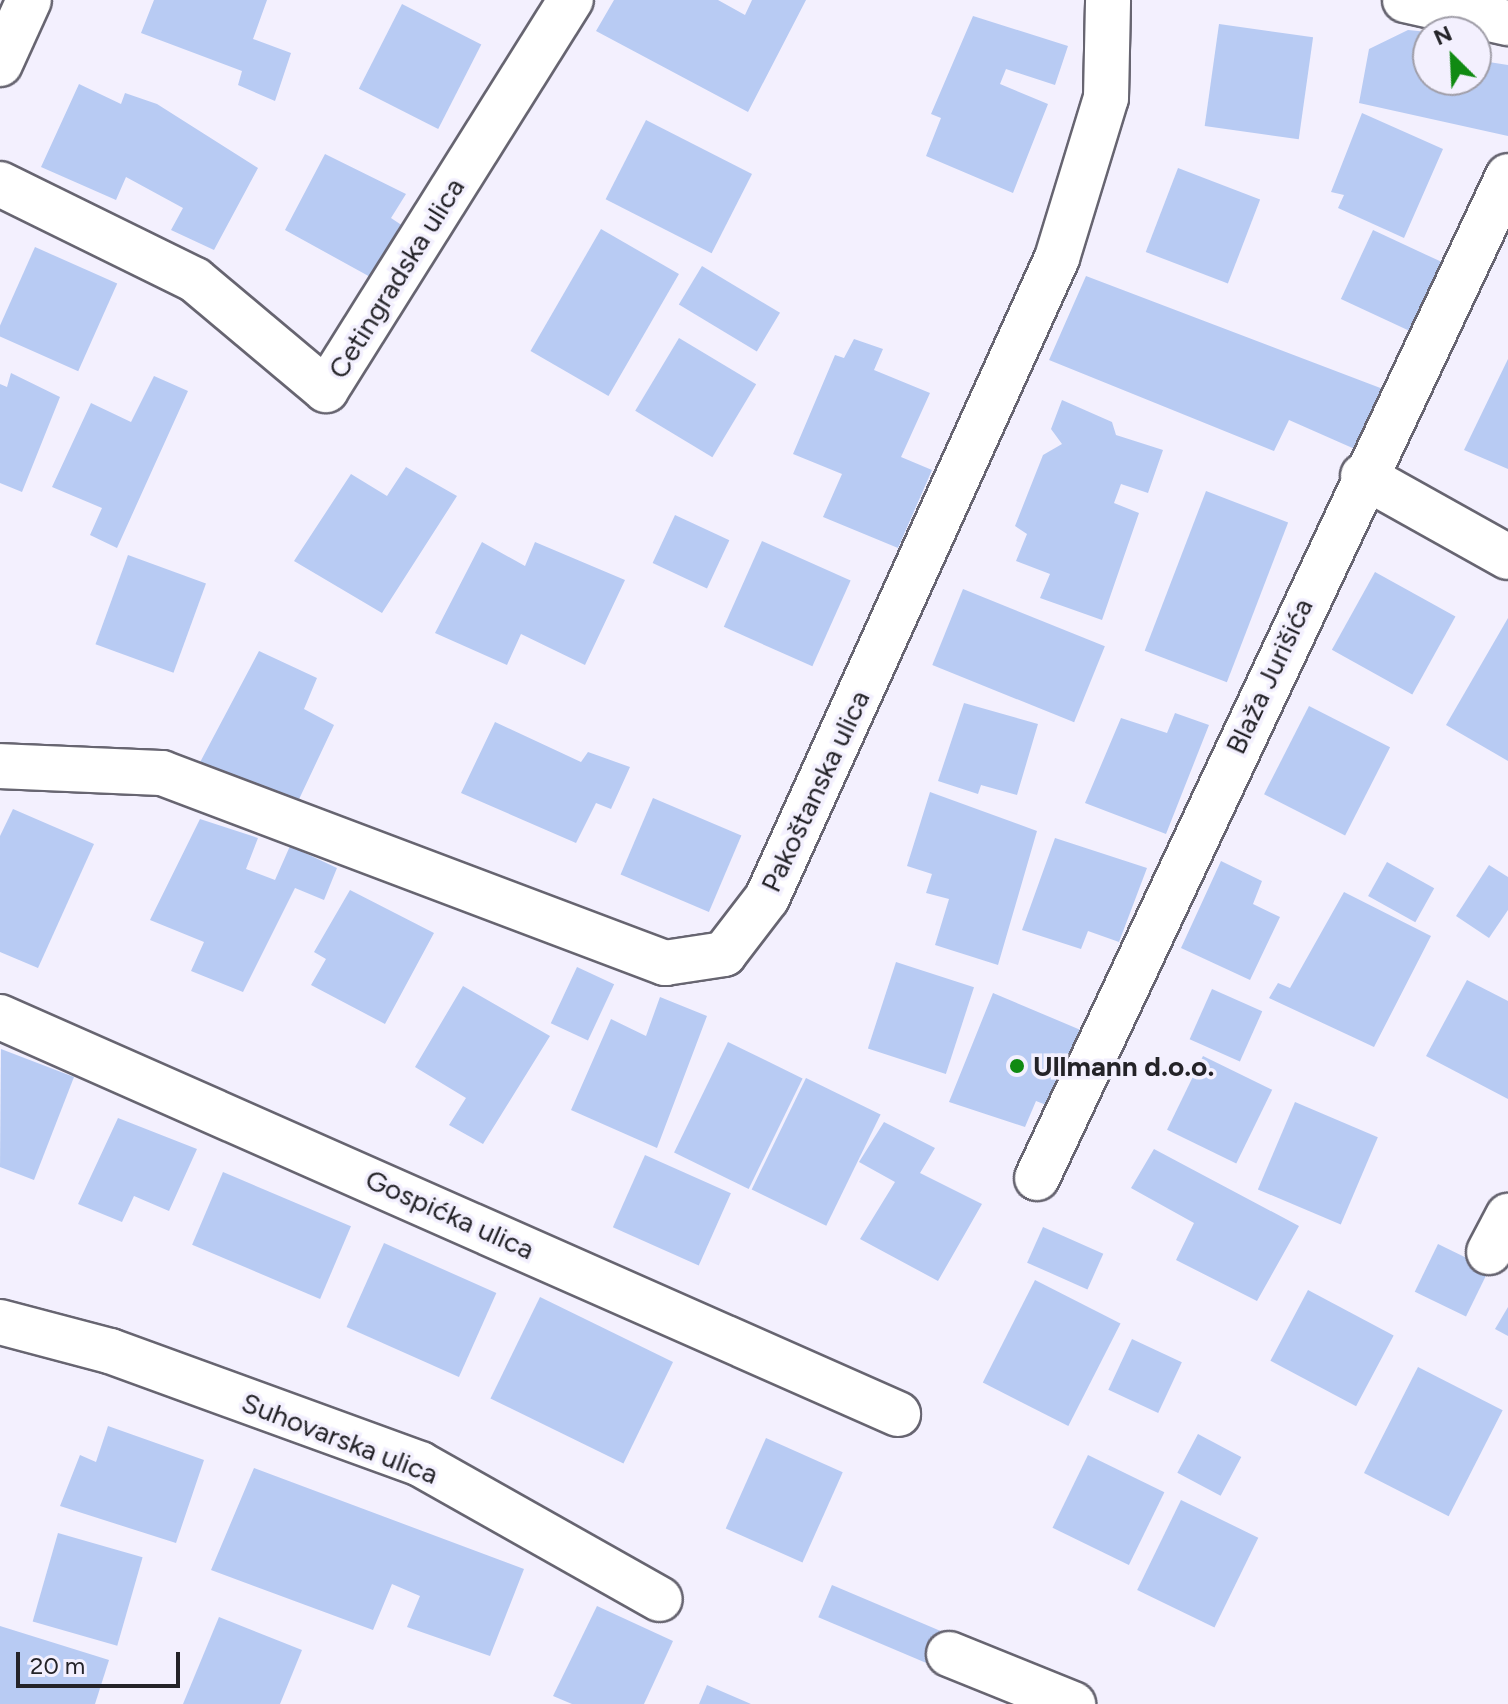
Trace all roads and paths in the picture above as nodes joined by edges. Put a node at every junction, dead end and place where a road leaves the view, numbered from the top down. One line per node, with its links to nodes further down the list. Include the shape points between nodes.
1 (29, 0): 6 (street)
2 (571, 0): 8 (street, Cetingradska ulica, via 326,390 195,280)
3 (1108, 0): 11 (street, Pakoštanska ulica, via 1106,98 1057,258 767,898 724,954 665,963 162,773)
4 (1405, 0): 5 (street)
5 (1508, 23)
6 (0, 64)
7 (1508, 176): 9 (street, Blaža Jurišića)
8 (0, 184)
9 (1363, 476): 10 (street); 13 (street, Blaža Jurišića)
10 (1508, 557)
11 (0, 766)
12 (0, 1017): 15 (street, Gospićka ulica)
13 (1037, 1178)
14 (0, 1322): 16 (street, Suhovarska ulica, via 110,1351 420,1464)
15 (898, 1414)
16 (660, 1599)
17 (949, 1654): 18 (street)
18 (1073, 1704)

